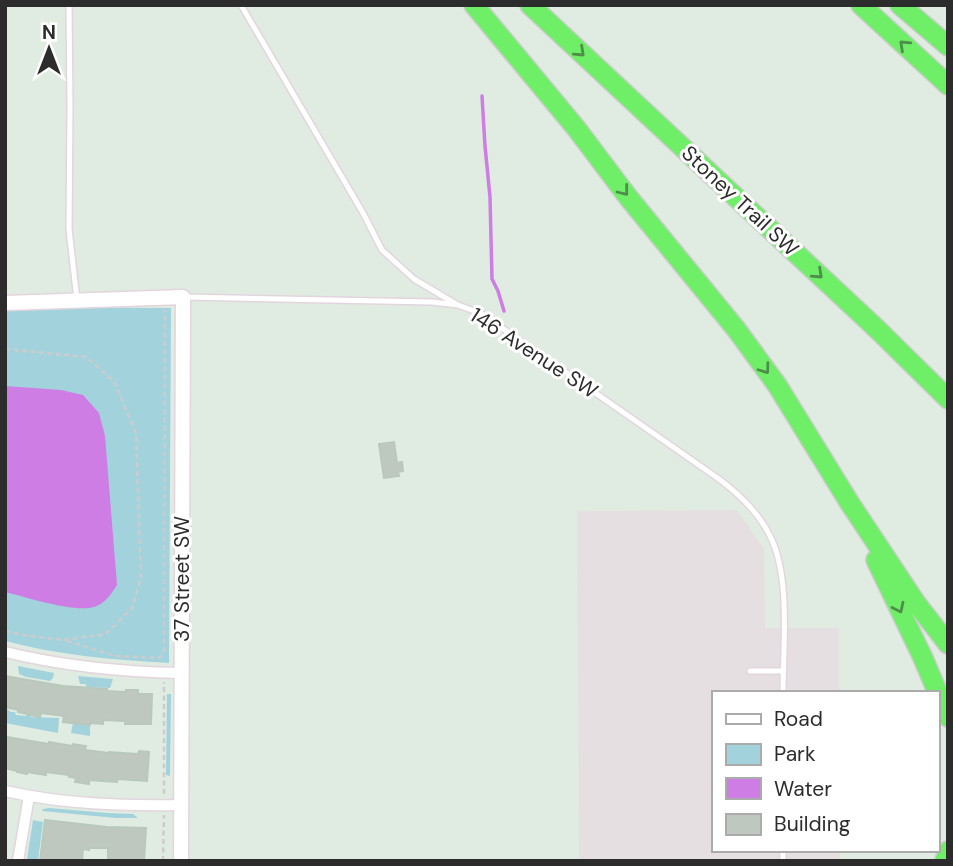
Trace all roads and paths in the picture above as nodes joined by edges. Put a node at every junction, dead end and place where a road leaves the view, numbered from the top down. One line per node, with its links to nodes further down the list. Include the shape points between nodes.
1 (69, 5): 11 (lane, via 69,229)
2 (241, 5): 13 (lane, via 382,250 414,279)
3 (474, 5): 17 (highway, one-way to 17, via 736,329 777,385)
4 (530, 5): 16 (highway, Stoney Trail SW, one-way to 16)
5 (861, 5): 9 (highway, one-way to 5)
6 (900, 5): 7 (highway); 8 (highway)
7 (948, 37)
8 (948, 46)
9 (948, 85)
10 (183, 297): 11 (street, 146 Avenue SW); 13 (lane, 146 Avenue SW); 24 (street, 37 Street SW)
11 (77, 300): 12 (street, 146 Avenue SW)
12 (5, 303)
13 (458, 304): 23 (lane, 146 Avenue SW, via 482,314 733,489 771,536 783,579)
14 (165, 321): 19 (path, via 164,652 159,658 116,656)
15 (5, 349): 19 (path, via 86,357 114,381 136,433 141,577 132,608 106,634)
16 (948, 399)
17 (849, 502): 20 (highway); 27 (highway, one-way to 27)
18 (5, 631): 19 (path)
19 (64, 640)
20 (948, 644)
21 (5, 652): 24 (street, via 93,668)
22 (750, 671): 23 (lane)
23 (783, 671): 26 (lane, 146 Avenue SW)
24 (181, 673): 33 (street, 37 Street SW)
25 (164, 680): 31 (path)
26 (783, 691)
27 (937, 691)
28 (939, 696): 29 (highway, one-way to 29)
29 (948, 717)
30 (5, 791): 32 (street)
31 (164, 794)
32 (29, 796): 33 (street); 36 (street)
33 (181, 806): 38 (street, 37 Street SW)
34 (164, 821): 37 (path)
35 (948, 851): 39 (highway)
36 (18, 861)
37 (163, 861)
38 (181, 861)
39 (945, 861)

